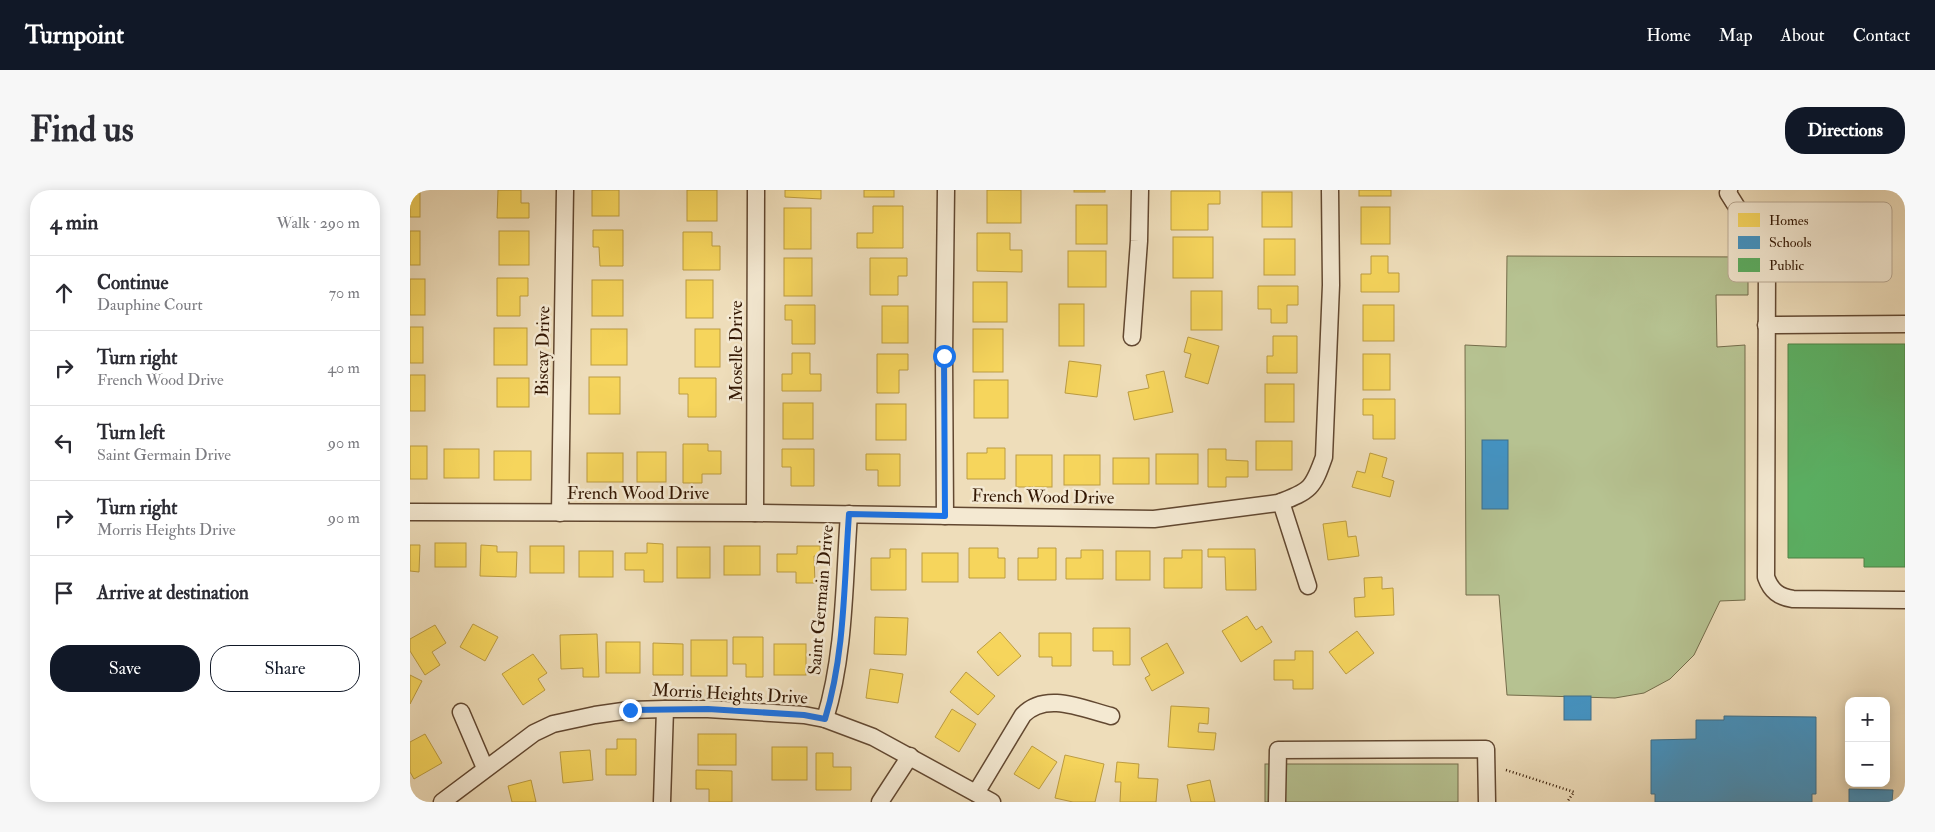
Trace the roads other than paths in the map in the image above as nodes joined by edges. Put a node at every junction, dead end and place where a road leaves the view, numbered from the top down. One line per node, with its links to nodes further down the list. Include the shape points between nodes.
1 (565, 190): 14 (street, Biscay Drive)
2 (756, 190): 15 (street, Moselle Drive)
3 (946, 190): 17 (street)
4 (1140, 190): 11 (street)
5 (1330, 190): 12 (street, French Wood Drive, via 1331,285 1324,457 1315,483 1294,498)
6 (1729, 190): 7 (street)
7 (1734, 202)
8 (1767, 282): 10 (street)
9 (1905, 324): 10 (street)
10 (1766, 325): 19 (street, via 1766,577 1770,587 1784,598 1793,600)
11 (1132, 336)
12 (1281, 502): 17 (street, French Wood Drive, via 1154,519); 18 (street)
13 (410, 512): 14 (street, French Wood Drive)
14 (560, 513): 15 (street, French Wood Drive)
15 (755, 513): 16 (street, French Wood Drive)
16 (849, 514): 17 (street, French Wood Drive); 23 (street, Saint Germain Drive, via 838,659)
17 (945, 516)
18 (1308, 586)
19 (1905, 600)
20 (665, 709): 23 (street, Morris Heights Drive, via 794,714); 25 (street, Morris Heights Drive, via 621,711 554,724 534,733); 28 (street)
21 (461, 712): 25 (street)
22 (1111, 716): 26 (street, via 1053,702 1029,708)
23 (825, 719): 24 (street, Morris Heights Drive, via 873,737)
24 (910, 756): 26 (street, Morris Heights Drive); 29 (street)
25 (486, 768): 27 (street, Morris Heights Drive)
26 (976, 793): 30 (street, Morris Heights Drive)
27 (442, 802)
28 (662, 802)
29 (880, 802)
30 (992, 802)
31 (1277, 802): 32 (street, via 1278,750 1412,749 1486,749)
32 (1487, 802)

